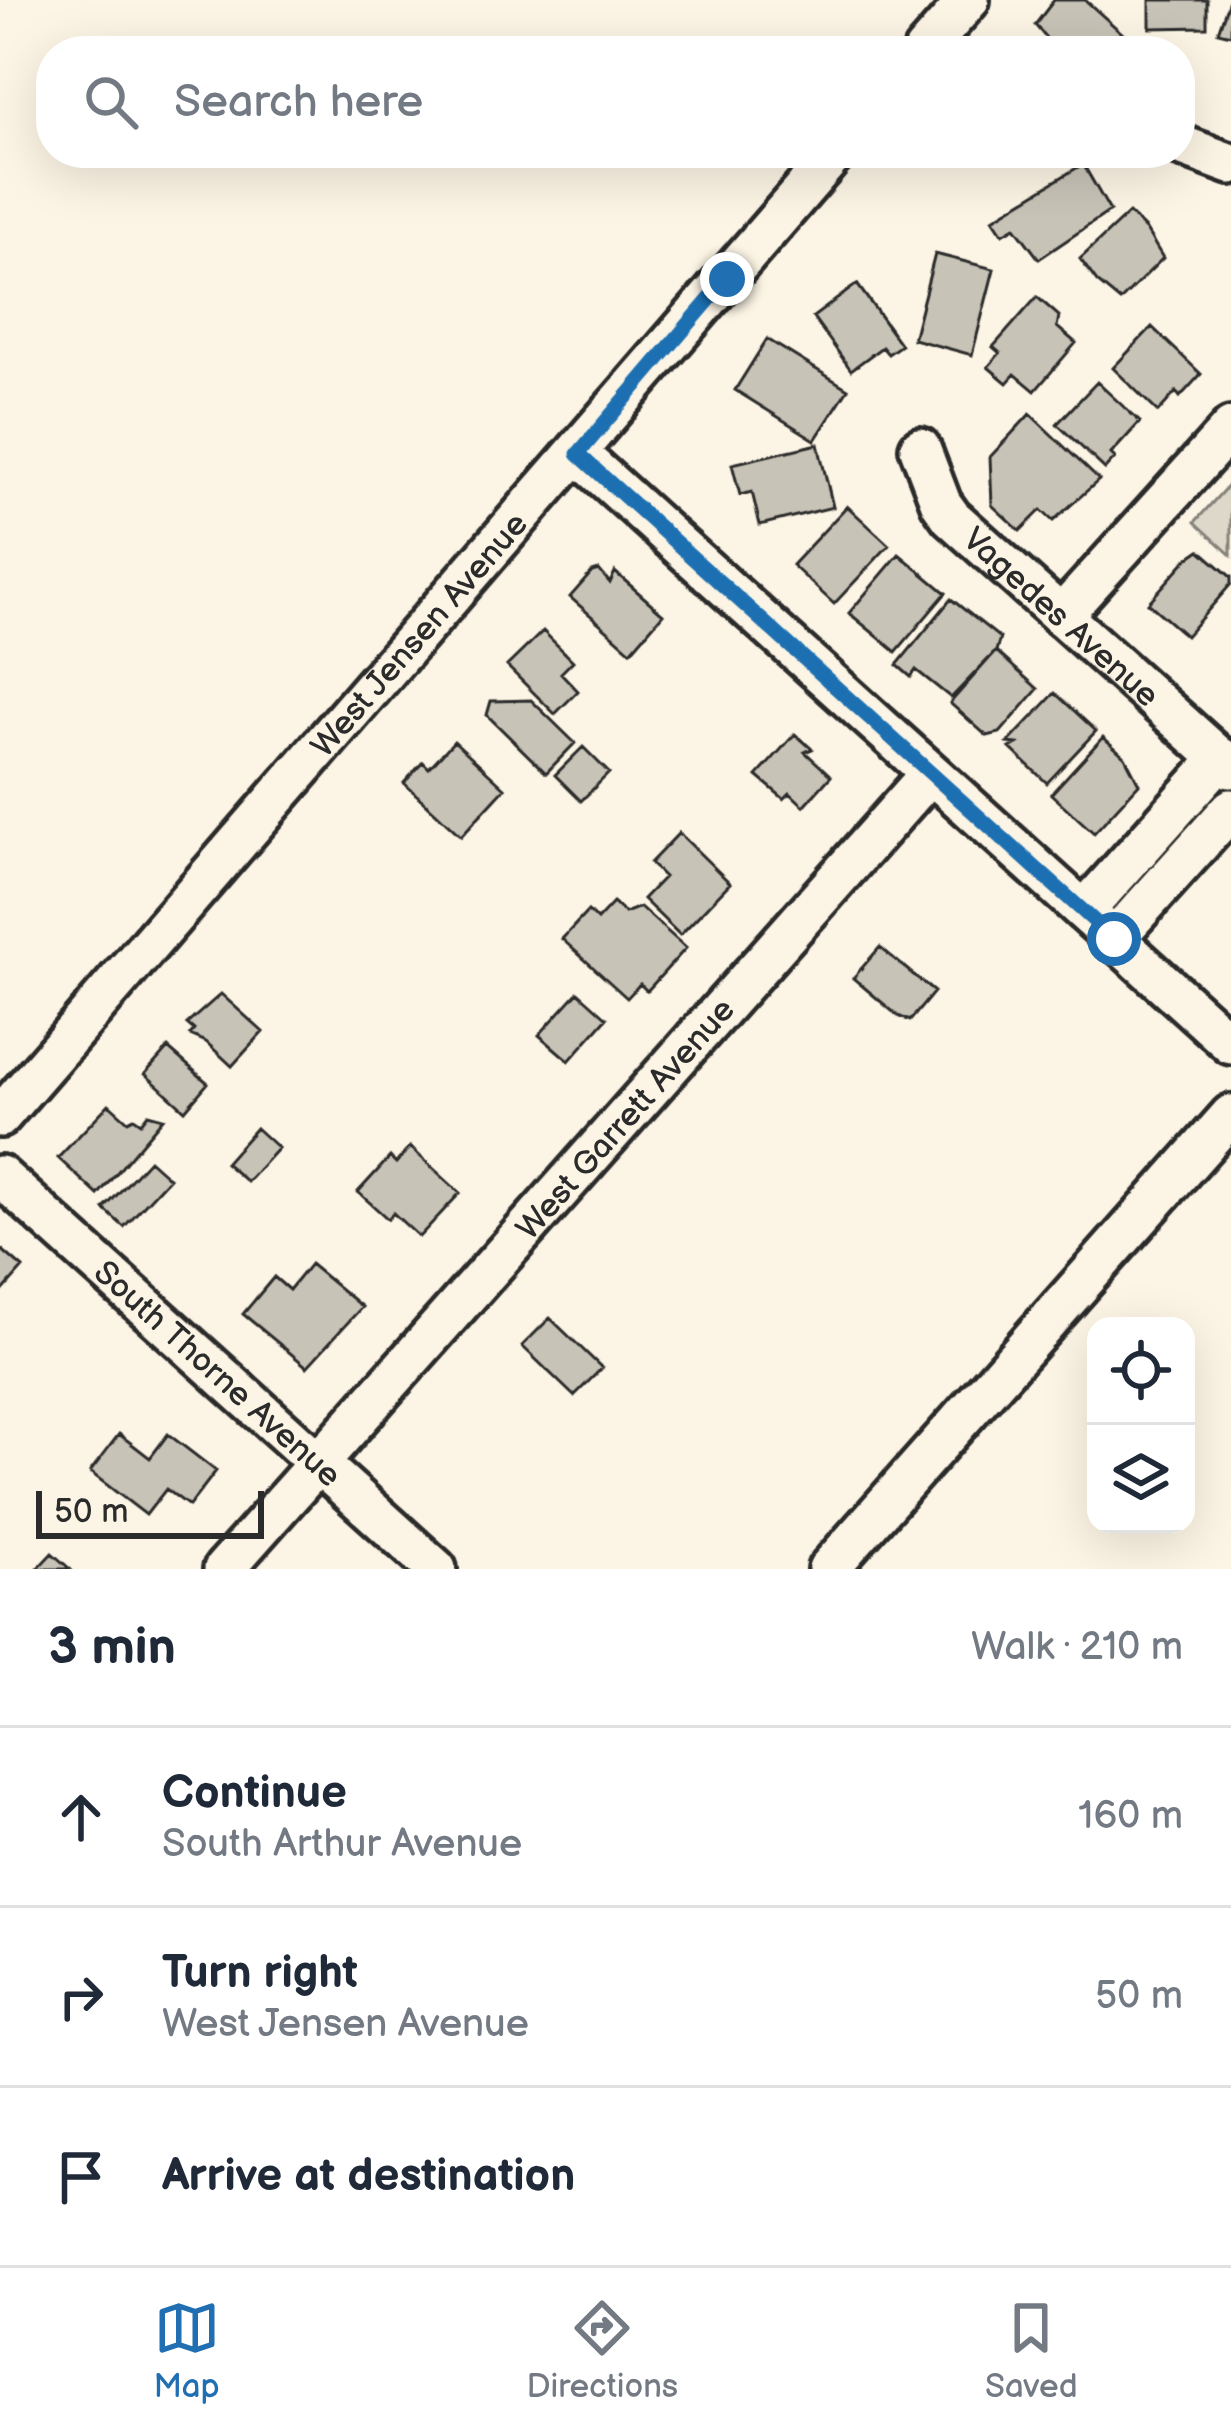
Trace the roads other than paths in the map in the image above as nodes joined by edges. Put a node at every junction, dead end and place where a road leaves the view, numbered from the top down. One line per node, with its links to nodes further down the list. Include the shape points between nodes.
1 (969, 0): 2 (street)
2 (937, 36)
3 (1195, 151): 4 (street)
4 (1231, 164)
5 (822, 168): 8 (street, West Jensen Avenue)
6 (1231, 428): 9 (street)
7 (920, 448): 9 (street, Vagedes Avenue, via 951,518)
8 (578, 454): 11 (street); 17 (street, West Jensen Avenue)
9 (1061, 616): 10 (street, Vagedes Avenue)
10 (1226, 763): 13 (street)
11 (930, 774): 13 (street); 19 (street, West Garrett Avenue)
12 (1231, 809): 14 (street)
13 (1084, 911): 14 (street)
14 (1114, 939): 15 (street)
15 (1231, 1044)
16 (1231, 1114): 22 (street)
17 (0, 1117)
18 (0, 1176): 19 (street, South Thorne Avenue)
19 (318, 1462): 20 (street, West Garrett Avenue); 21 (street, South Thorne Avenue)
20 (224, 1569)
21 (436, 1569)
22 (828, 1569)

